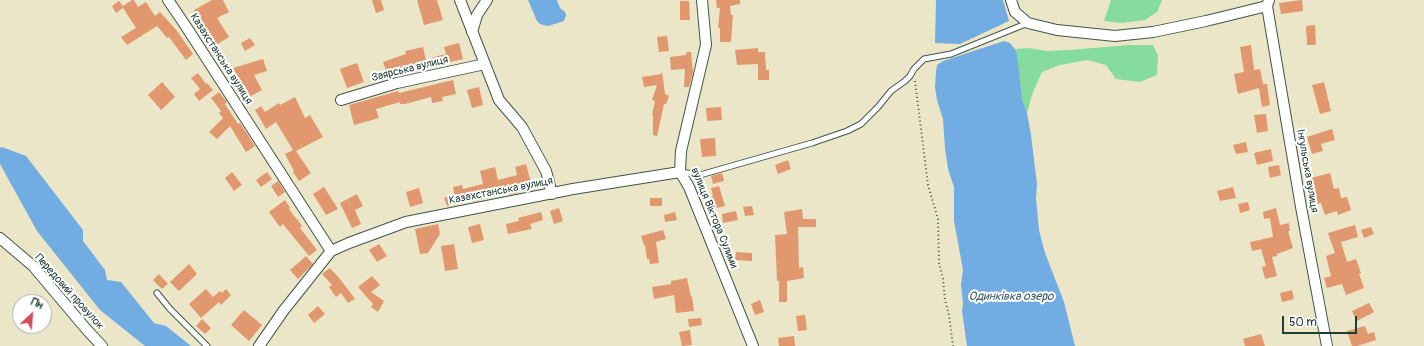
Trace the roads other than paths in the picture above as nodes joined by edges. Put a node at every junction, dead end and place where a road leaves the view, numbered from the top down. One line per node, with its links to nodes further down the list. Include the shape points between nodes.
1 (168, 0): 14 (street, Казахстанська вулиця)
2 (460, 0): 8 (street)
3 (487, 0): 8 (street, via 477,15)
4 (702, 0): 11 (street, вулиця Віктора Сулими, via 706,44 681,151)
5 (1011, 0): 7 (street, via 1015,12)
6 (1268, 3): 7 (street, via 1206,21 1153,32 1115,36 1057,30); 20 (street, Інгульська вулиця)
7 (1028, 23): 11 (lane, via 951,54 924,59 861,124 847,132 700,175)
8 (472, 32): 9 (street)
9 (484, 64): 10 (street, Заярська вулиця, via 397,83); 12 (street, via 499,100 522,126 546,171)
10 (341, 100)
11 (680, 172): 12 (street, Казахстанська вулиця); 19 (street, вулиця Віктора Сулими, via 689,187)
12 (552, 194): 14 (street, Казахстанська вулиця, via 406,222)
13 (0, 238): 16 (street, Передовий провулок, via 33,266)
14 (331, 251): 18 (street, Казахстанська вулиця)
15 (157, 293): 17 (lane)
16 (102, 346)
17 (207, 346)
18 (259, 346)
19 (753, 346)
20 (1326, 346)

